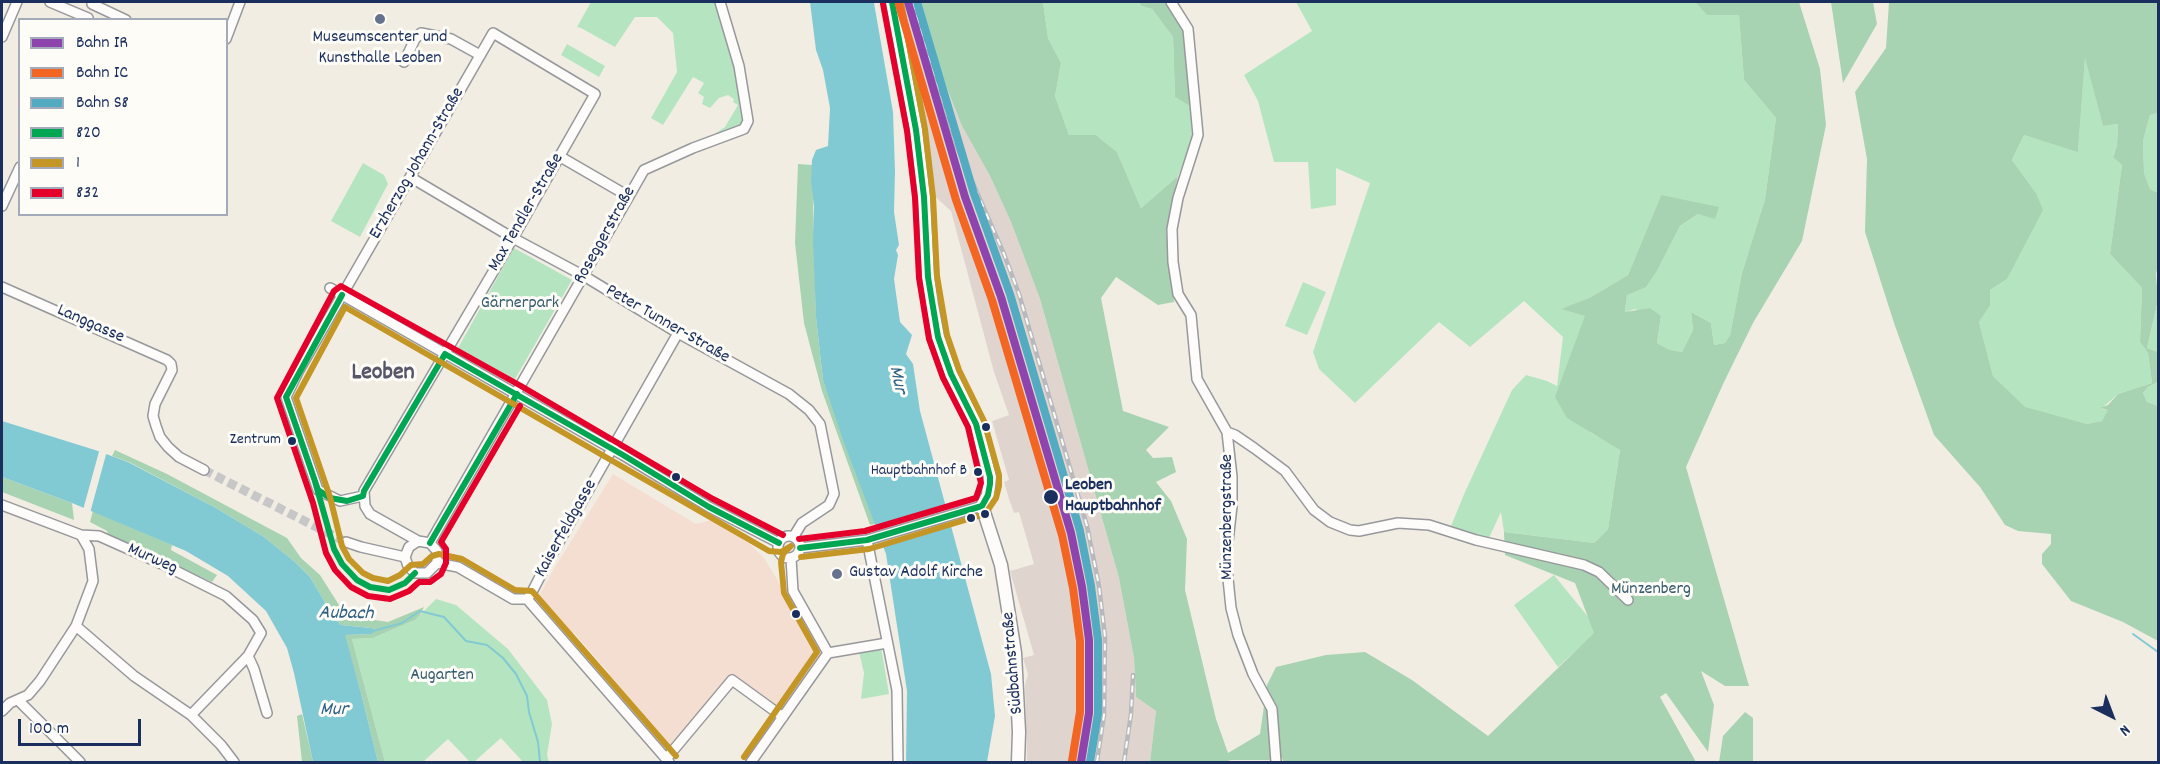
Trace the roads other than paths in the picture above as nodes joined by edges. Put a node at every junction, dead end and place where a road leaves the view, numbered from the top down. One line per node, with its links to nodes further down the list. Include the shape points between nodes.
1 (16, 2): 13 (street)
2 (50, 2): 8 (street)
3 (240, 2): 12 (street)
4 (720, 2): 19 (street, Roseggerstraße, via 740,66 748,121 744,129 714,144 647,167)
5 (892, 2): 34 (main road, via 916,130 932,305 938,337 976,424 990,477)
6 (1171, 2): 29 (street, via 1188,29 1198,135 1178,198 1172,229 1173,262 1178,294 1191,315 1197,379)
7 (92, 3): 9 (street); 10 (street)
8 (85, 18)
9 (87, 18)
10 (122, 18)
11 (493, 33): 14 (street, Erzherzog Johann-Straße); 16 (street, Max Tendler-Straße, via 595,94)
12 (228, 35)
13 (2, 37)
14 (480, 55): 15 (street, via 452,39 421,33); 18 (street, Erzherzog Johann-Straße)
15 (404, 62)
16 (559, 156): 19 (street); 21 (street, Max Tendler-Straße)
17 (18, 171): 20 (street)
18 (410, 177): 21 (street, Peter Tunner-Straße); 25 (street, Erzherzog Johann-Straße)
19 (628, 196): 22 (street, Roseggerstraße)
20 (2, 206)
21 (513, 238): 22 (street, Peter Tunner-Straße); 27 (street, Max Tendler-Straße)
22 (584, 276): 26 (street, Peter Tunner-Straße); 28 (street, Roseggerstraße)
23 (2, 287): 31 (street, Langgasse, via 159,355 171,364 153,416 164,443 179,457)
24 (330, 288): 25 (street)
25 (342, 295): 27 (street); 32 (street, Erzherzog Johann-Straße, via 286,397 318,490 340,501)
26 (678, 333): 30 (street, Kaiserfeldgasse); 36 (street, Peter Tunner-Straße, via 789,394 816,417 833,486 832,499 802,523)
27 (445, 354): 28 (street); 32 (street, Max Tendler-Straße)
28 (517, 394): 30 (street); 40 (street, Roseggerstraße)
29 (1227, 432): 47 (street, Münzenbergstraße, via 1285,471 1314,510 1330,522 1359,531 1398,523 1428,525 1584,565 1599,572); 63 (street, Münzenbergstraße, via 1233,477 1226,559 1231,608 1253,674 1272,709)
30 (612, 449): 41 (street); 46 (street, Kaiserfeldgasse)
31 (204, 470)
32 (363, 496): 38 (street, via 370,514)
33 (2, 506): 35 (street, Murweg)
34 (982, 506): 37 (street); 62 (main road, Südbahnstraße, via 1001,565 1016,653)
35 (81, 535): 48 (street, via 89,549 93,580); 51 (street, Murweg, via 99,536 226,596 253,620 261,633)
36 (794, 536): 41 (street); 42 (street)
37 (871, 539): 42 (street); 49 (street)
38 (418, 541): 40 (street); 43 (street)
39 (346, 542): 43 (street)
40 (430, 543): 45 (street, via 437,551)
41 (779, 543): 44 (street, via 782,555)
42 (800, 548): 44 (street)
43 (405, 557): 45 (street, via 416,573 427,573)
44 (791, 558): 50 (street, via 793,591)
45 (437, 563): 46 (street, via 458,567 513,599)
46 (527, 598): 57 (street)
47 (1628, 600)
48 (76, 626): 52 (street, via 40,681); 55 (street, via 134,676)
49 (887, 643): 50 (street); 61 (street, via 897,690)
50 (828, 653): 56 (street)
51 (248, 656): 54 (street); 55 (street, Murweg)
52 (18, 700): 53 (street); 58 (street)
53 (2, 711)
54 (267, 713)
55 (191, 715): 59 (street)
56 (783, 717): 57 (street, via 732,680); 60 (street)
57 (668, 761)
58 (80, 762)
59 (234, 762)
60 (751, 762)
61 (898, 762)
62 (1018, 762)
63 (1276, 762)

